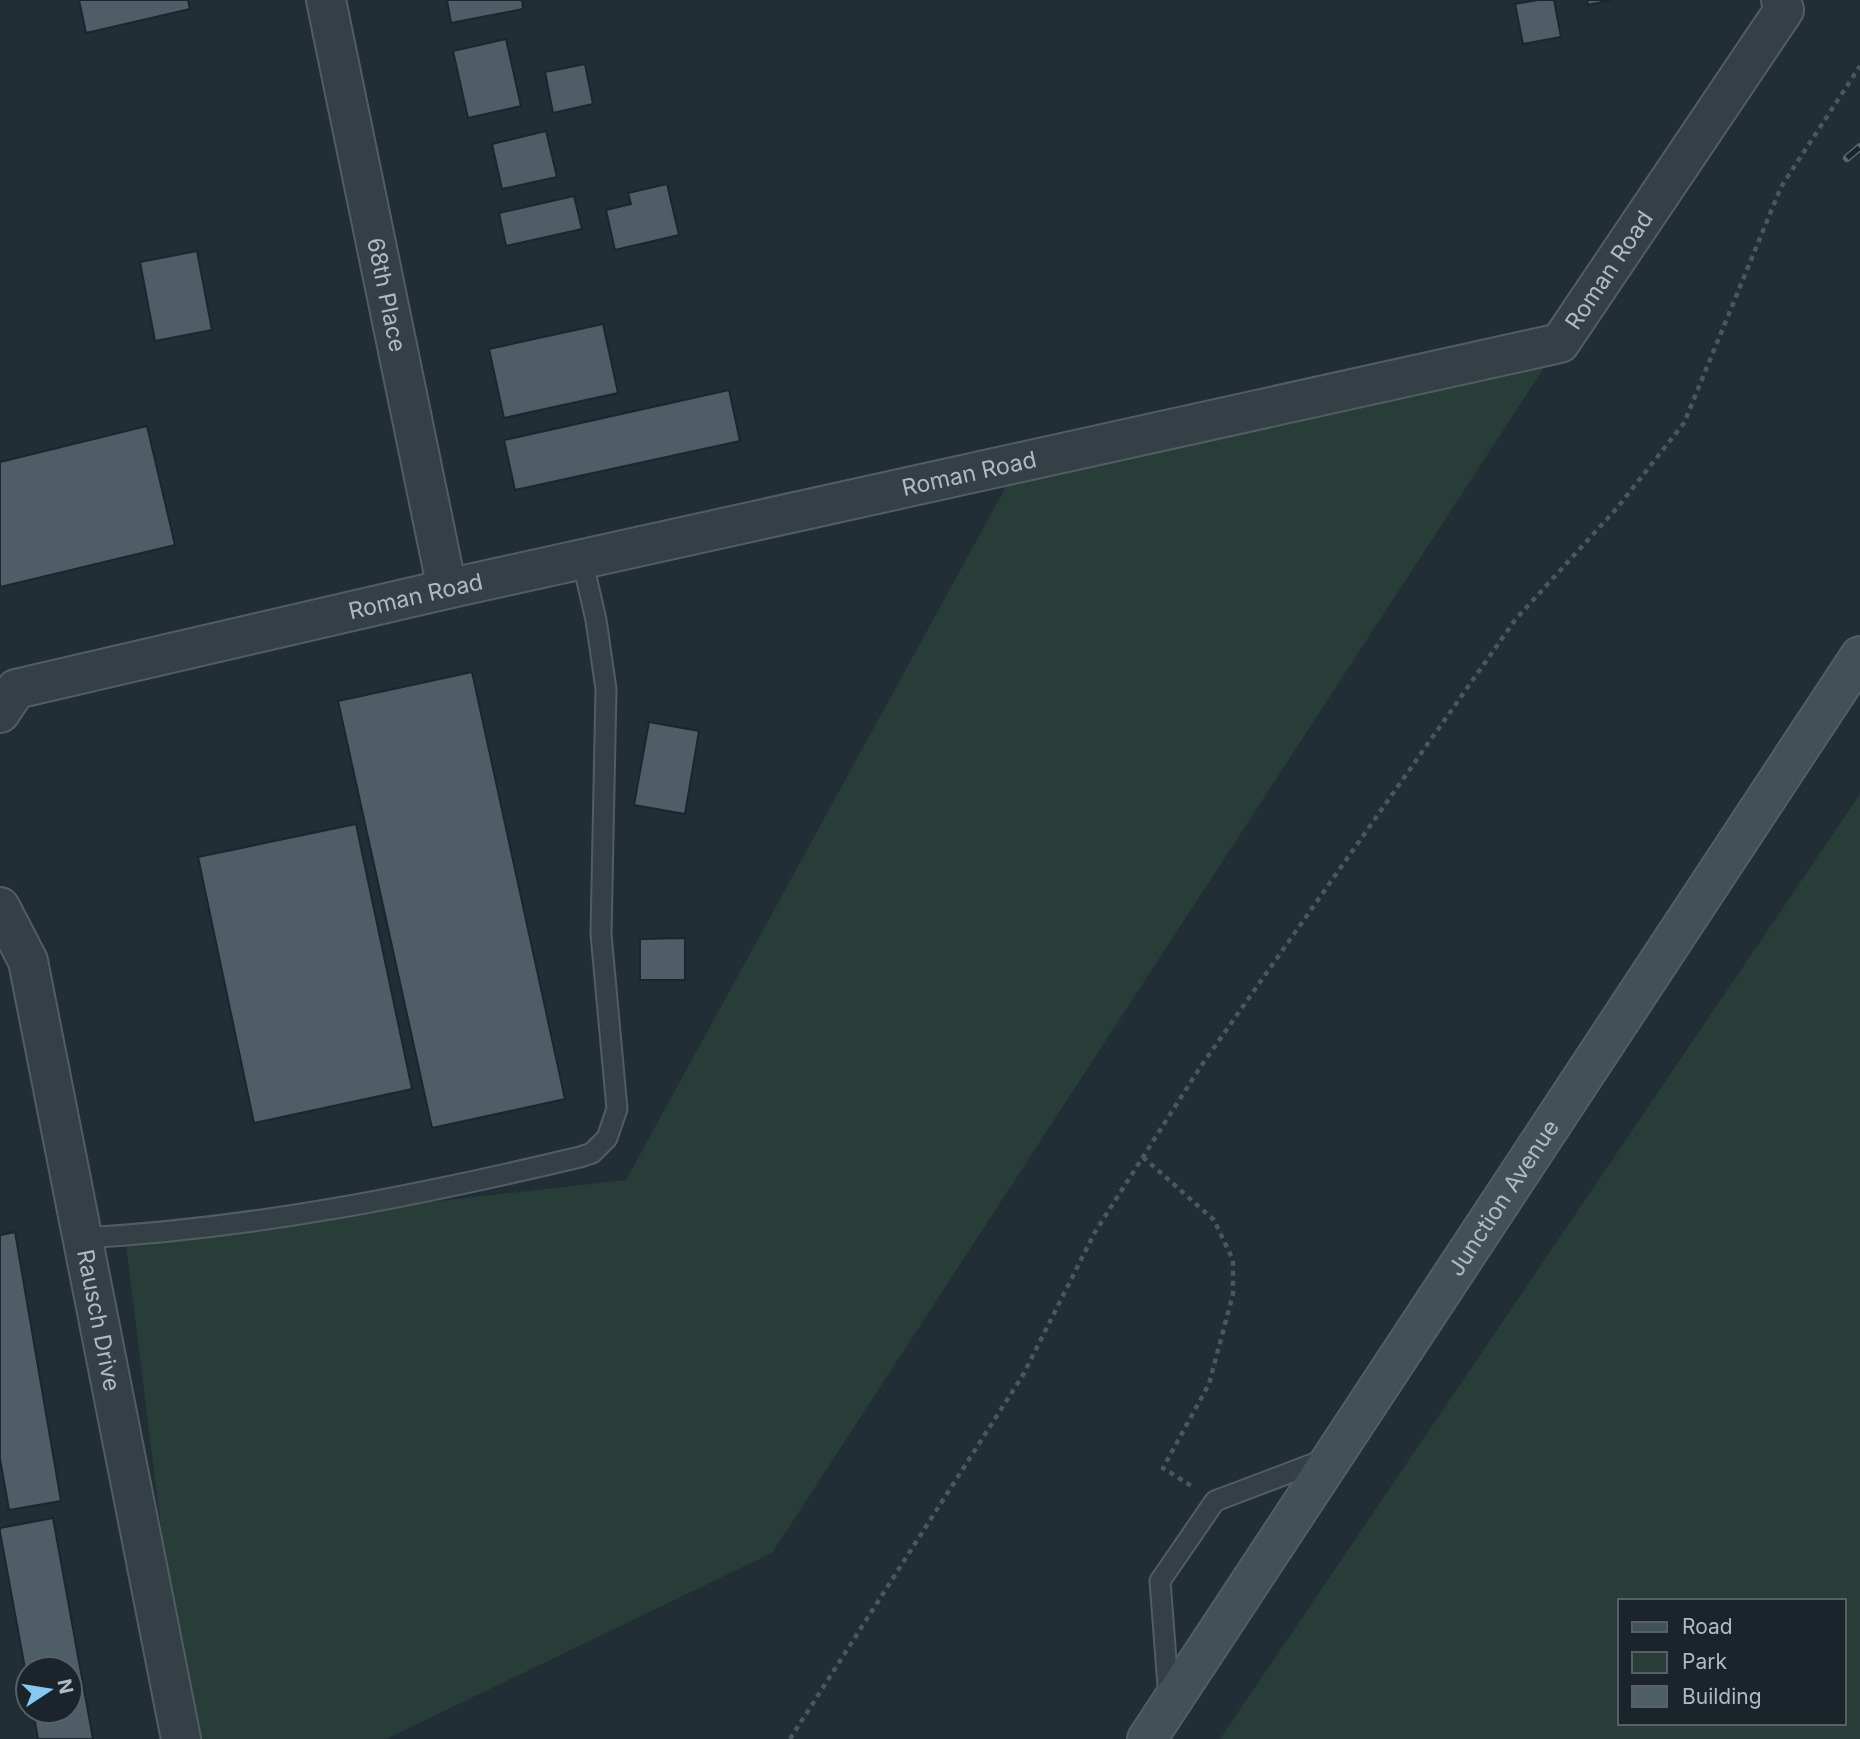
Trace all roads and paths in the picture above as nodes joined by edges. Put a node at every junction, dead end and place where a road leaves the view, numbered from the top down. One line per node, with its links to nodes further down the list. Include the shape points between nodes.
1 (326, 0): 5 (street, 68th Place)
2 (1783, 5): 4 (street, Roman Road, via 1560,344)
3 (1860, 66): 9 (path, via 1781,187 1684,423 1617,508 1514,620 1201,1066)
4 (582, 559): 5 (street, Roman Road); 10 (lane, via 607,689 601,934 617,1110 607,1138 592,1153 580,1157 352,1206 182,1231)
5 (447, 589): 7 (street, Roman Road, via 16,689)
6 (1860, 656): 11 (street, Junction Avenue)
7 (0, 713)
8 (0, 907): 10 (street, Rausch Drive, via 28,961)
9 (1143, 1157): 12 (path, via 1213,1220 1233,1260 1233,1294 1209,1384 1163,1468); 15 (path, via 1095,1232 1023,1375)
10 (82, 1238): 14 (street, Rausch Drive)
11 (1334, 1456): 12 (lane); 13 (street, Junction Avenue)
12 (1215, 1501): 13 (lane, via 1160,1581)
13 (1170, 1704): 16 (street, Junction Avenue)
14 (181, 1739)
15 (790, 1739)
16 (1147, 1739)

